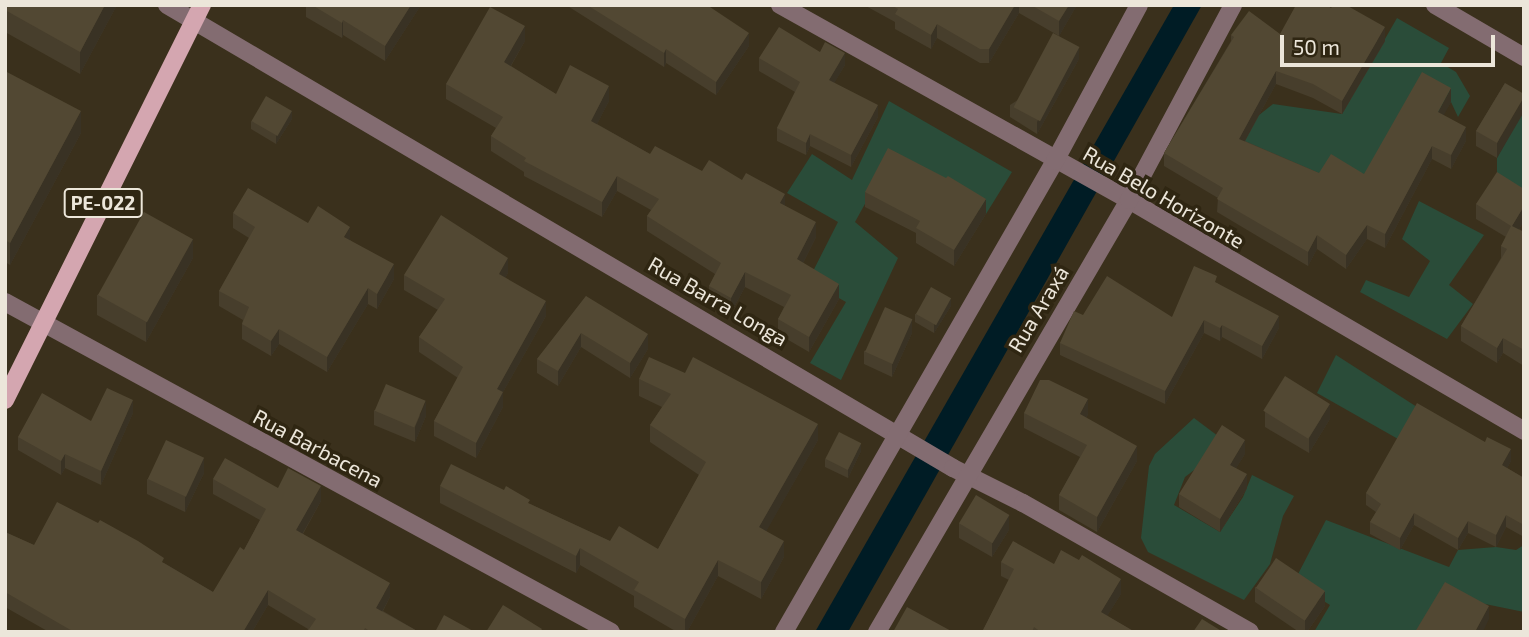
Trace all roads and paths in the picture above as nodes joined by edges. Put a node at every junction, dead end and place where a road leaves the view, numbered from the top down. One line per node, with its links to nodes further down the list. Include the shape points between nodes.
1 (167, 5): 6 (street, Rua Barra Longa)
2 (780, 5): 8 (street, Rua Belo Horizonte)
3 (1139, 5): 8 (street)
4 (1233, 5): 9 (street, Rua Araxá)
5 (1435, 5): 7 (street)
6 (198, 13): 11 (main road, PE-022); 14 (street, Rua Barra Longa)
7 (1524, 57)
8 (1063, 165): 9 (street, Rua Belo Horizonte); 14 (street)
9 (1129, 200): 13 (street, Rua Belo Horizonte); 15 (street, Rua Araxá)
10 (5, 302): 11 (street, Rua Barbacena)
11 (42, 325): 12 (main road, PE-022); 16 (street, Rua Barbacena)
12 (5, 400)
13 (1524, 432)
14 (903, 437): 15 (street, Rua Barra Longa); 17 (street)
15 (960, 470): 18 (street, Rua Araxá); 19 (street, Rua Barra Longa)
16 (611, 632)
17 (785, 632)
18 (877, 632)
19 (1250, 632)

